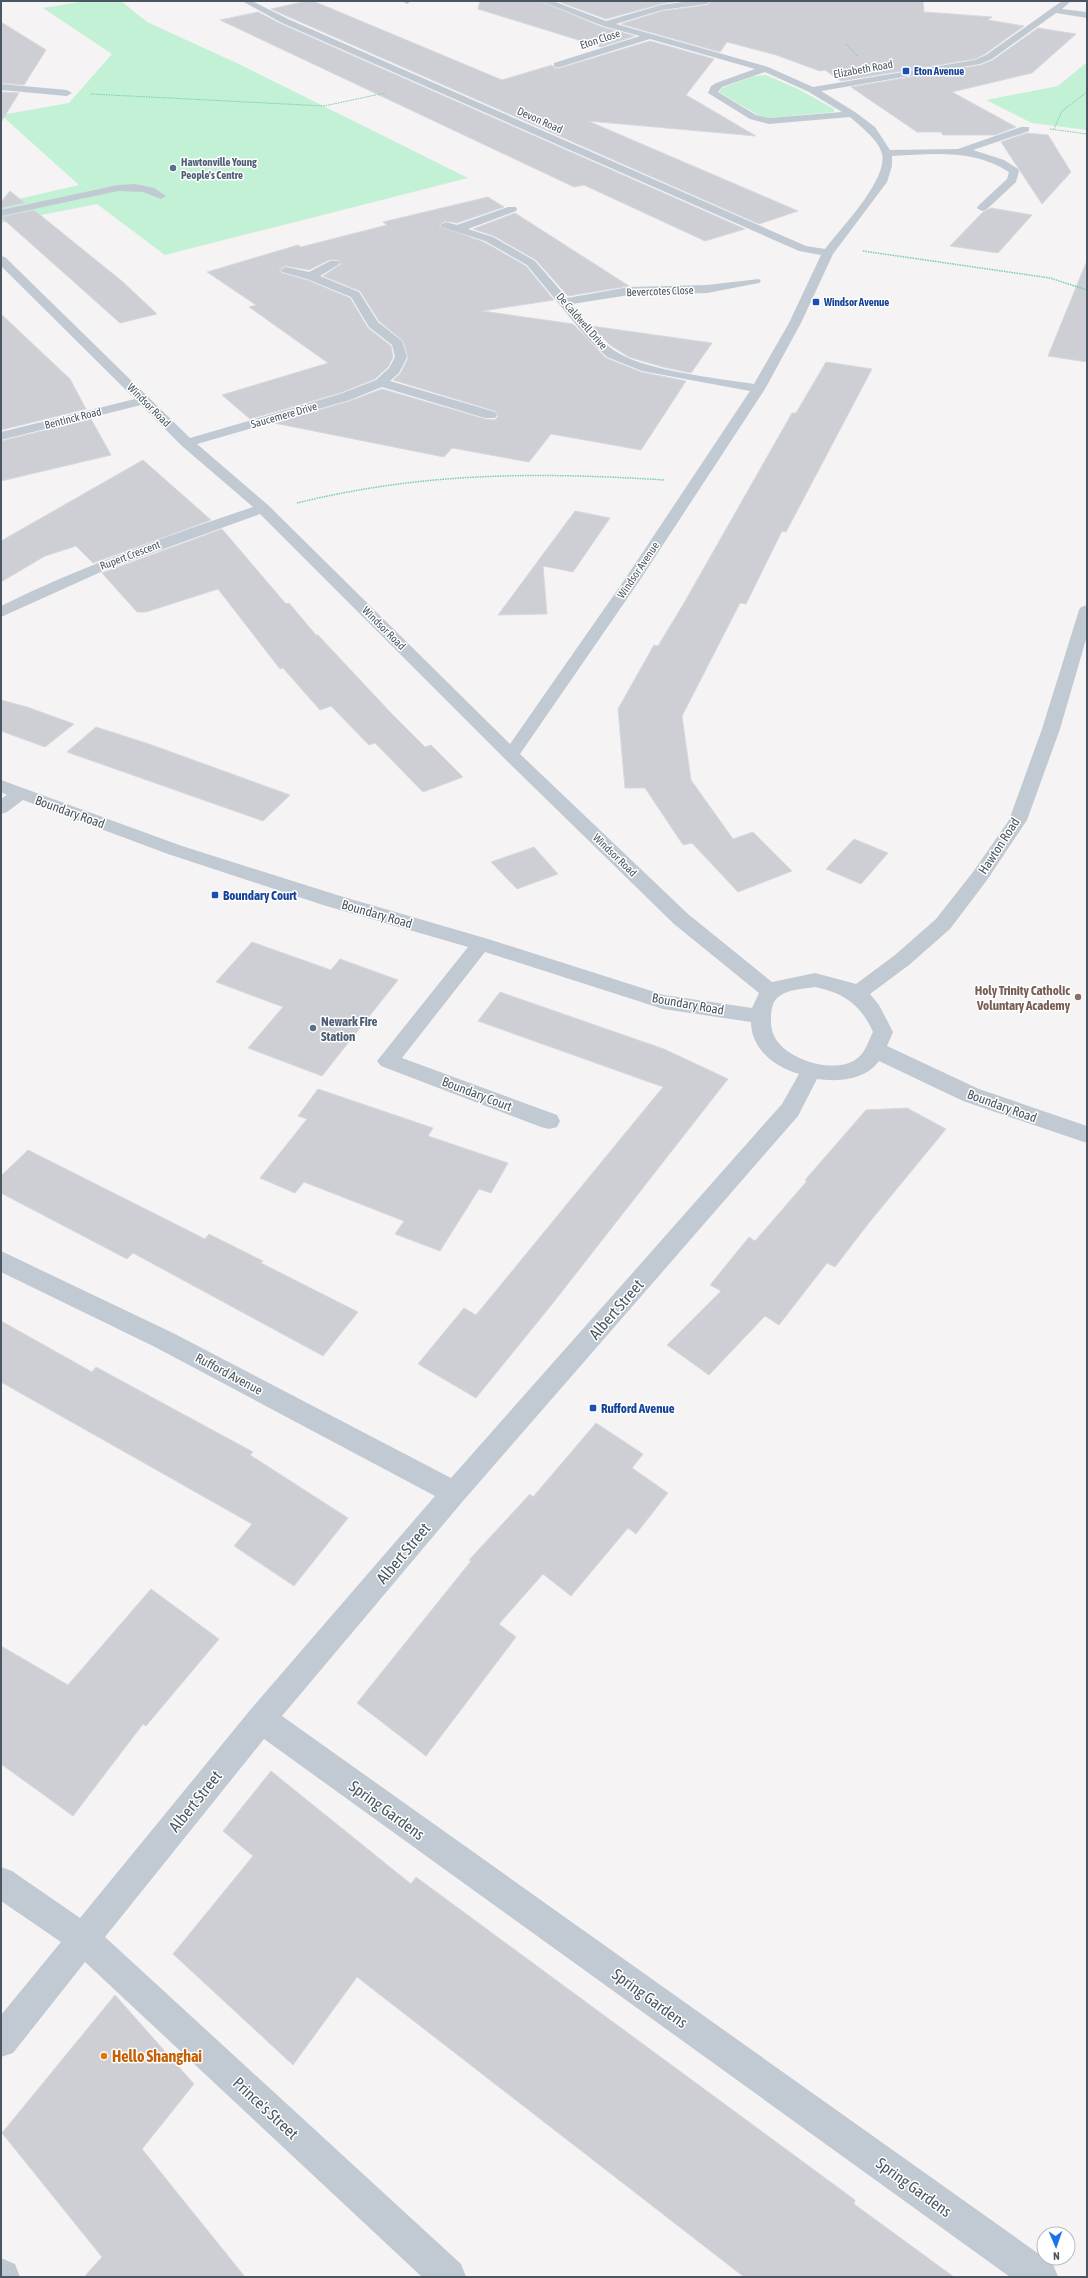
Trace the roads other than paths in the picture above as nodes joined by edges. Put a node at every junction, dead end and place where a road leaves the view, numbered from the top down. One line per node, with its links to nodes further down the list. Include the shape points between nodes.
1 (246, 1): 26 (street, Devon Road, via 285,22 804,248)
2 (545, 1): 7 (street)
3 (706, 1): 7 (street, via 661,8)
4 (1067, 1): 5 (street, Elizabeth Road)
5 (1055, 10): 6 (street); 12 (street, Elizabeth Road, via 990,57 977,62)
6 (1087, 15)
7 (606, 24): 8 (street)
8 (651, 36): 9 (street, Eton Close); 10 (street)
9 (557, 66)
10 (765, 69): 12 (street); 14 (street, via 719,85 714,88 713,93 765,120 780,121)
11 (1, 87): 13 (street)
12 (812, 90): 14 (street)
13 (67, 93)
14 (852, 114): 17 (street, via 872,129)
15 (1025, 129): 16 (street)
16 (961, 151): 17 (street); 21 (street, via 981,154 1004,162 1014,171 1012,180)
17 (887, 153): 26 (street, Windsor Avenue, via 887,166 882,182)
18 (111, 177): 19 (street)
19 (110, 190): 20 (street, via 138,186 150,189); 23 (street)
20 (161, 196)
21 (982, 208)
22 (512, 209): 25 (street)
23 (1, 213)
24 (446, 224): 25 (street, De Caldwell Drive)
25 (459, 228): 32 (street, De Caldwell Drive, via 489,239 531,263)
26 (830, 250): 34 (street, Windsor Avenue, via 795,323)
27 (1, 259): 35 (street, Windsor Road)
28 (334, 264): 30 (street)
29 (286, 270): 30 (street, Saucemere Drive)
30 (311, 276): 33 (street, Saucemere Drive, via 354,295 373,324 398,344 401,357 394,370)
31 (755, 281): 32 (street, Bevercotes Close, via 707,290 629,291)
32 (565, 302): 34 (street, De Caldwell Drive, via 591,335 611,354 642,367)
33 (381, 383): 36 (street); 38 (street, Saucemere Drive, via 345,397)
34 (758, 389): 42 (street, Windsor Avenue, via 632,580)
35 (145, 400): 37 (street, Bentinck Road); 38 (street, Windsor Road)
36 (490, 415)
37 (1, 436)
38 (187, 443): 39 (street, Windsor Road)
39 (265, 510): 41 (street, Rupert Crescent, via 143,549 49,587); 42 (street, Windsor Road)
40 (1087, 610): 48 (street, Hawton Road, via 1051,729 1018,820 943,924 902,960)
41 (1, 612)
42 (511, 755): 47 (street, Windsor Road, via 681,919)
43 (1, 786): 44 (street, Boundary Road)
44 (20, 794): 45 (street); 46 (street, Boundary Road, via 189,855)
45 (1, 808)
46 (481, 944): 49 (street, Boundary Road, via 663,1002); 52 (street, Boundary Court, via 388,1061)
47 (771, 992): 48 (street, via 792,983 816,980 838,983); 49 (street, via 763,1003)
48 (858, 993): 50 (street, via 876,1014 883,1032)
49 (760, 1016): 51 (street, via 760,1032 769,1048 784,1061)
50 (876, 1050): 51 (street, via 862,1066 840,1073); 53 (street, Boundary Road, via 971,1095)
51 (811, 1071): 55 (street, Albert Street, via 790,1110)
52 (549, 1121)
53 (1087, 1135)
54 (1, 1261): 55 (street, Rufford Avenue, via 164,1340)
55 (454, 1493): 56 (street, Albert Street)
56 (261, 1720): 58 (street, Albert Street); 61 (street, Spring Gardens)
57 (1, 1882): 58 (street, Prince's Street)
58 (83, 1939): 59 (street, Albert Street); 60 (street, Prince's Street)
59 (1, 2041)
60 (448, 2277)
61 (1040, 2277)

